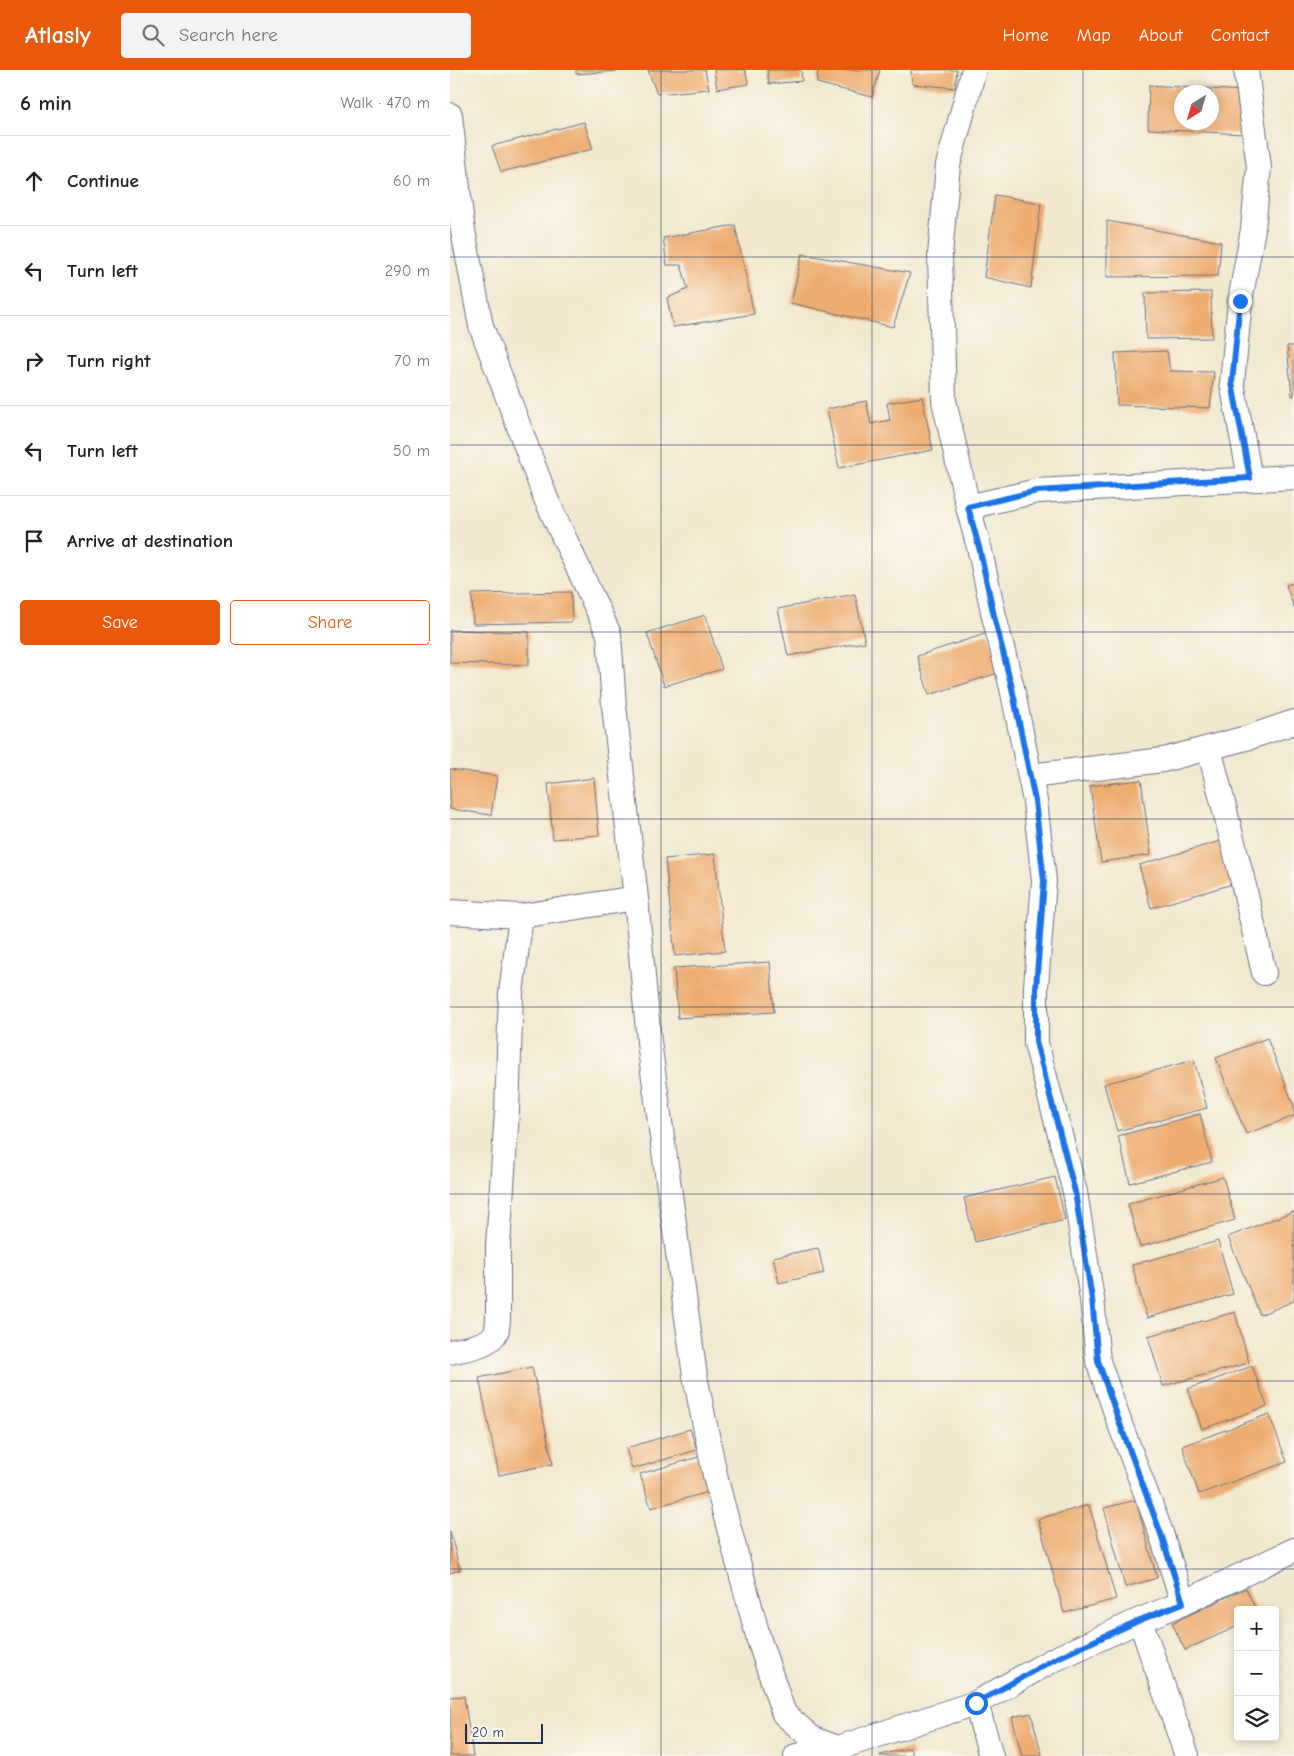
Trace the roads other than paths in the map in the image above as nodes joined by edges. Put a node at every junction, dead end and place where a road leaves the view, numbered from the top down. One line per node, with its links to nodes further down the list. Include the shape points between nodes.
1 (974, 70): 6 (street, via 948,165 940,255 944,401)
2 (1246, 70): 5 (street, via 1258,167 1253,230 1240,301 1232,383)
3 (450, 115): 10 (street, via 462,225 481,326 546,499 609,634)
4 (1294, 476): 5 (street)
5 (1250, 478): 6 (street, via 1037,491)
6 (968, 507): 9 (street)
7 (1294, 722): 8 (street)
8 (1209, 748): 9 (street, via 1162,760); 13 (street)
9 (1030, 776): 16 (street, via 1044,881 1036,988 1036,1042 1075,1192 1098,1361)
10 (636, 898): 12 (street); 19 (street, via 649,1042 679,1266 695,1376 716,1480 759,1640 784,1714 813,1739)
11 (450, 912): 12 (street)
12 (521, 916): 14 (street, via 511,993 508,1112 498,1245 498,1320 496,1332 490,1339 479,1346)
13 (1264, 973)
14 (450, 1352)
15 (1294, 1550): 16 (street)
16 (1183, 1603): 17 (street)
17 (1140, 1620): 18 (street, via 1053,1660); 22 (street)
18 (976, 1703): 19 (street); 21 (street)
19 (838, 1748): 20 (street)
20 (796, 1756)
21 (991, 1756)
22 (1187, 1756)

